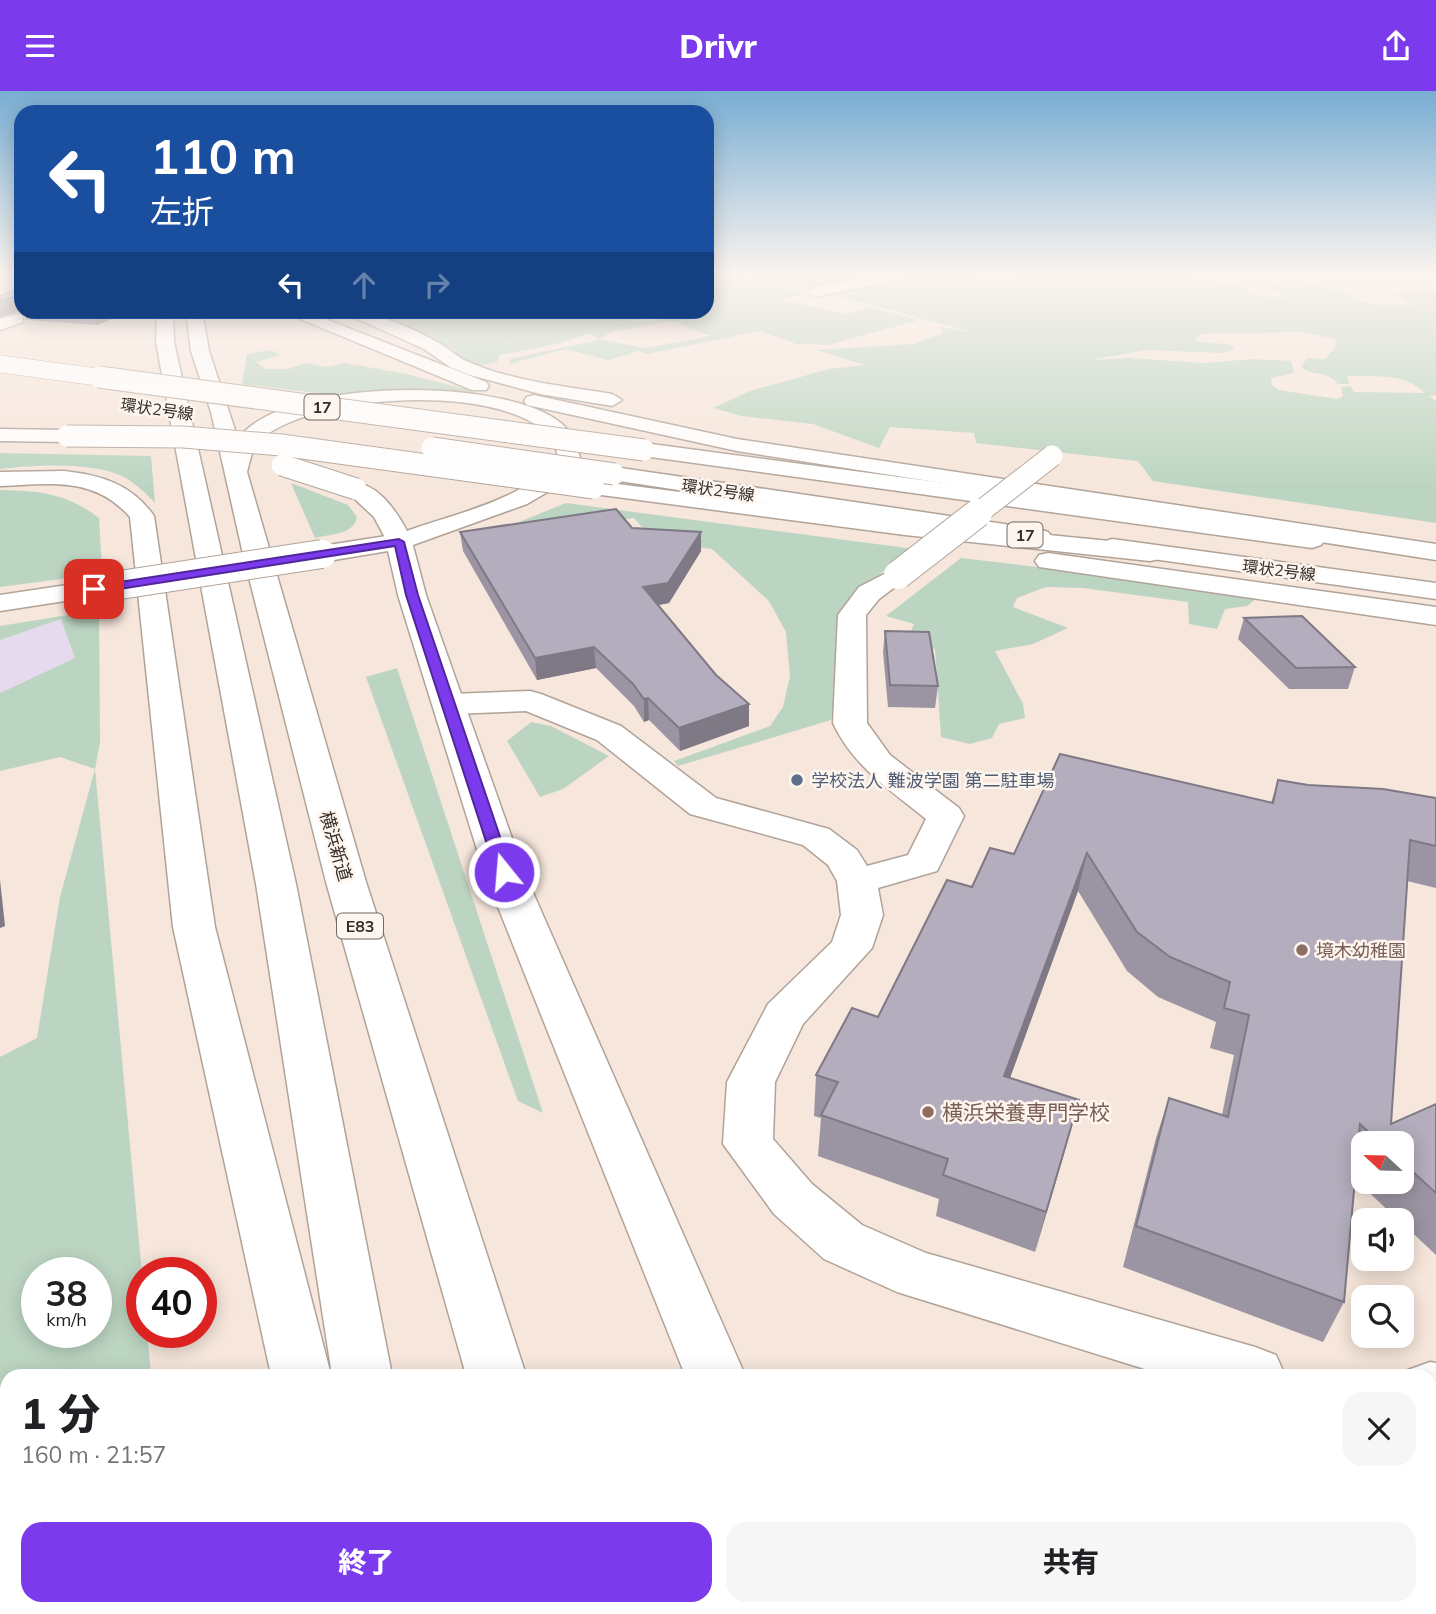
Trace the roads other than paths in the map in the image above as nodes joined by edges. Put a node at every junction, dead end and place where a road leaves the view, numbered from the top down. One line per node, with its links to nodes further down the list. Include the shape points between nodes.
1 (166, 345): 27 (main road, via 276,884)
2 (199, 345): 15 (main road, 横浜新道 / E83)
3 (342, 345): 6 (main road)
4 (371, 345): 6 (main road)
5 (430, 345): 8 (main road, via 477,371 540,389)
6 (412, 362): 9 (main road)
7 (0, 364): 19 (main road, 環状2号線 / 17, bridge)
8 (612, 400)
9 (534, 401): 18 (main road, via 577,430 586,446 587,458 568,484 535,506 462,534); 19 (main road, via 737,445)
10 (164, 410): 17 (main road, 環状2号線 / 17, bridge)
11 (0, 435): 12 (main road)
12 (64, 440): 13 (main road); 17 (main road, bridge, via 183,437); 18 (main road, bridge, via 242,456 304,470 356,489 377,503)
13 (0, 444)
14 (1052, 456): 25 (main road, bridge, via 869,593 852,615 850,723 855,737 946,816 923,863)
15 (236, 472): 18 (main road, via 254,434 294,415 370,398 471,398 516,410 554,428 569,457 555,478 507,504); 28 (main road, 横浜新道 / E83, via 346,882)
16 (0, 479): 26 (main road, via 92,483 122,495 142,516 194,927)
17 (604, 481): 21 (main road, 環状2号線 / 17)
18 (399, 542): 22 (main road, bridge); 24 (main road, via 412,595)
19 (1436, 554)
20 (1048, 561): 23 (main road)
21 (1436, 591)
22 (0, 603)
23 (1436, 616)
24 (451, 704): 25 (main road, via 530,701 609,733 703,806 816,837 843,858); 29 (main road, via 504,872)
25 (857, 881): 30 (main road, via 862,915 850,948 784,1015 751,1082 748,1143 793,1199 843,1242 918,1275)
26 (300, 1369)
27 (361, 1369)
28 (494, 1369)
29 (712, 1369)
30 (1235, 1369)

